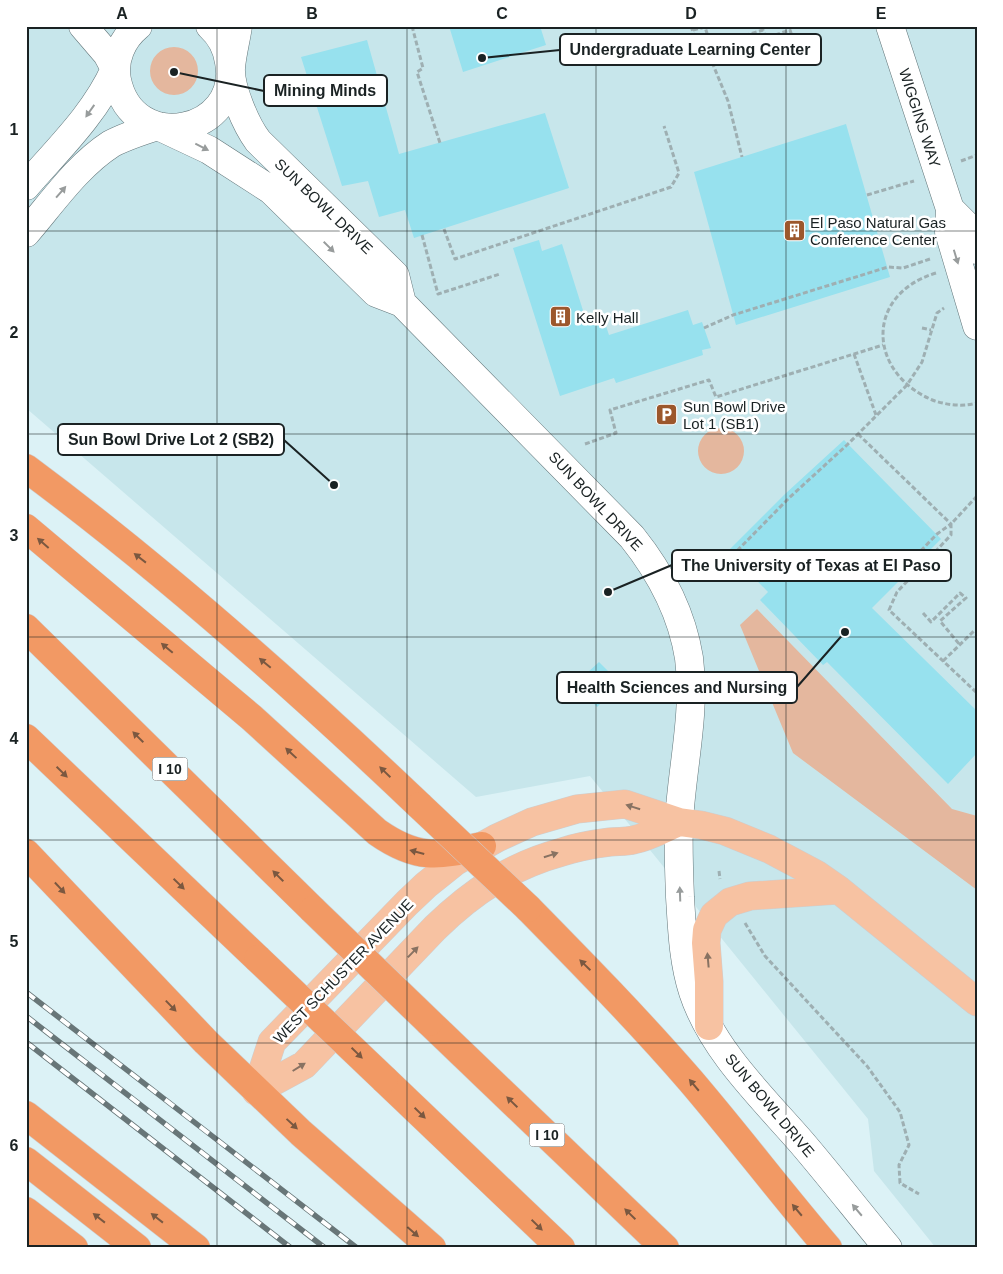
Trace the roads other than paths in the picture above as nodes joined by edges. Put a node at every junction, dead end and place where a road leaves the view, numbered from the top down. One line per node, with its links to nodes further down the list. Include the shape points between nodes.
1 (83, 26): 6 (street, via 107,54)
2 (138, 26): 6 (street, via 125,40)
3 (210, 26): 7 (street, SUN BOWL DRIVE, via 223,43)
4 (238, 26): 7 (street)
5 (890, 26): 10 (street, WIGGINS WAY)
6 (115, 69): 8 (street, via 124,101 142,118); 9 (street, one-way to 9, via 88,116)
7 (231, 70): 8 (street, via 227,92 212,113 190,126); 13 (street, SUN BOWL DRIVE, via 244,117 258,140 395,275)
8 (158, 126): 11 (street, one-way to 8, via 98,154 122,139); 13 (street, one-way to 13, via 209,150 271,190 376,293)
9 (26, 186)
10 (950, 209): 12 (street, WIGGINS WAY, via 969,228); 14 (street, WIGGINS WAY, one-way to 14, via 949,232)
11 (26, 233)
12 (977, 250)
13 (402, 303): 19 (street, SUN BOWL DRIVE, via 632,536 662,582 679,619 691,678)
14 (977, 326)
15 (26, 468): 37 (highway, one-way to 15, bridge, via 646,1030 528,908 289,683 157,571)
16 (26, 528): 20 (highway, one-way to 16, via 433,855 419,854 388,840 252,718)
17 (26, 628): 36 (highway, I 10, one-way to 17, bridge, via 313,910)
18 (26, 738): 35 (highway, one-way to 35, bridge)
19 (679, 822): 20 (main road, WEST SCHUSTER AVENUE, one-way to 20, via 625,804 598,806 532,822); 22 (main road, WEST SCHUSTER AVENUE, via 725,832 769,849); 24 (street, SUN BOWL DRIVE, one-way to 19, via 693,994 683,948); 25 (main road, one-way to 19, via 304,1065 451,912 484,886 540,859 585,846 633,840)
20 (482, 846): 25 (main road, WEST SCHUSTER AVENUE, via 456,861 426,885 272,1042)
21 (26, 853): 25 (highway, one-way to 25)
22 (839, 890): 23 (main road, WEST SCHUSTER AVENUE); 24 (main road, one-way to 22, via 706,944 714,916 730,902 750,896)
23 (977, 1002)
24 (709, 1026): 38 (street, SUN BOWL DRIVE, one-way to 24, via 742,1075)
25 (256, 1091): 34 (highway, one-way to 34)
26 (26, 1115): 33 (highway, one-way to 26)
27 (26, 1161): 32 (highway, one-way to 27)
28 (26, 1211): 31 (highway)
29 (26, 1242): 30 (highway)
30 (33, 1248)
31 (74, 1248)
32 (137, 1248)
33 (196, 1248)
34 (432, 1248)
35 (560, 1248)
36 (666, 1248)
37 (828, 1248)
38 (888, 1248)

